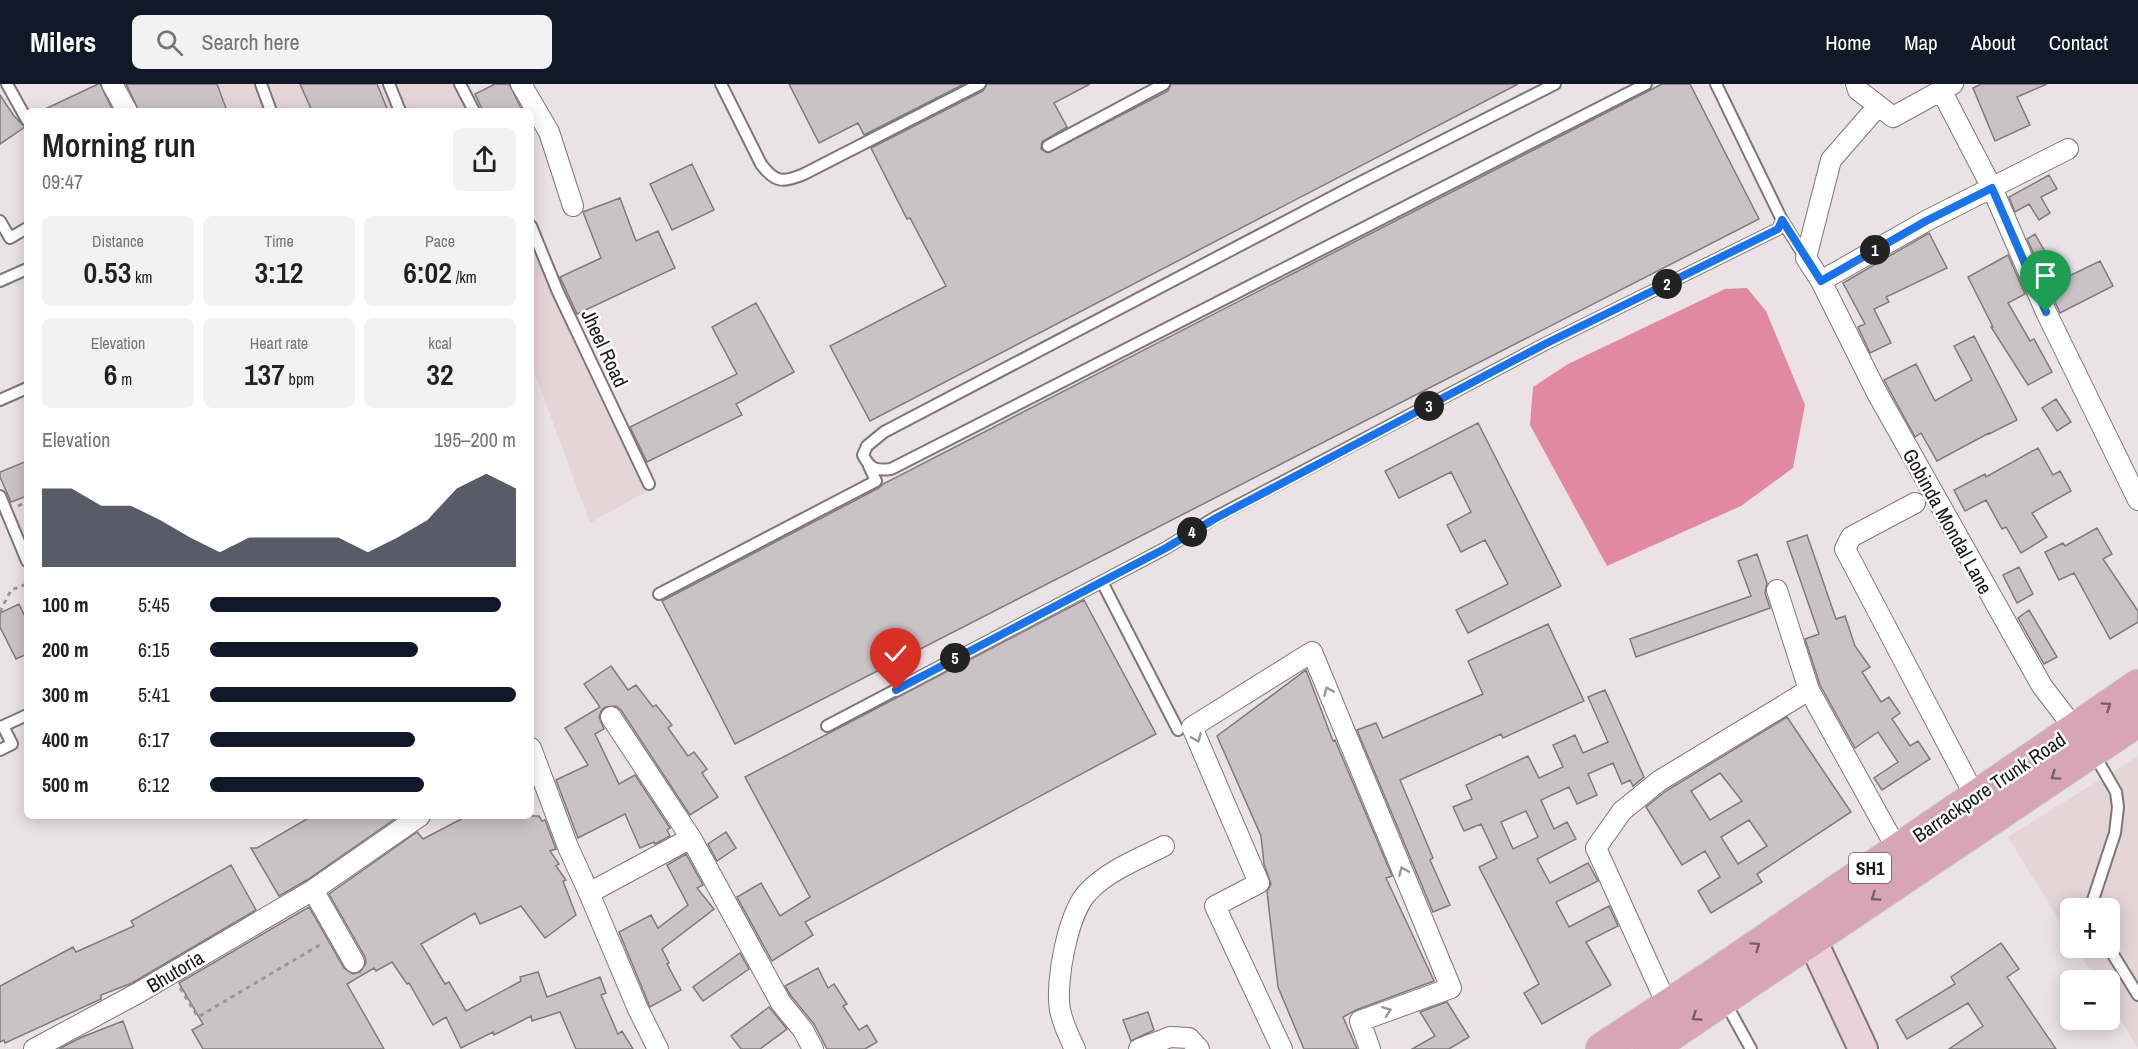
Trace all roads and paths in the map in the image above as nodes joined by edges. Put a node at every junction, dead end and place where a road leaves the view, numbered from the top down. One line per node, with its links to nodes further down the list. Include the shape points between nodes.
1 (7, 84): 20 (lane)
2 (112, 84): 16 (street)
3 (261, 84): 17 (lane)
4 (388, 84): 18 (lane)
5 (459, 84): 19 (lane)
6 (521, 84): 24 (street, via 549,132)
7 (721, 84): 8 (lane, via 761,164 769,175 789,180)
8 (980, 84)
9 (1164, 84): 21 (lane)
10 (1555, 84): 35 (lane, via 884,432 867,446 863,455)
11 (1646, 84): 35 (lane, via 891,469 878,471)
12 (1716, 84): 25 (lane)
13 (1856, 84): 15 (street)
14 (1947, 87): 15 (street, via 1893,117); 23 (street)
15 (1878, 106): 29 (street, via 1831,160)
16 (125, 108)
17 (270, 108)
18 (399, 108)
19 (472, 108)
20 (24, 115)
21 (1048, 146)
22 (2068, 148): 23 (street)
23 (1992, 188): 32 (street); 38 (street, via 2046,312)
24 (573, 206)
25 (1782, 220): 29 (lane); 41 (lane, via 1778,229 1545,344)
26 (0, 221): 27 (lane, via 10,238)
27 (24, 230)
28 (534, 233): 36 (lane, Jheel Road)
29 (1806, 258): 32 (street, Gobinda Mondal Lane)
30 (24, 270): 31 (lane)
31 (0, 281)
32 (1821, 281): 53 (street, Gobinda Mondal Lane, via 1877,393 2009,629 2042,686)
33 (24, 389): 34 (lane)
34 (0, 400)
35 (868, 466): 44 (lane, via 876,480)
36 (650, 484)
37 (0, 496): 40 (lane)
38 (2138, 500)
39 (1915, 503): 56 (street, via 1851,537 1845,549)
40 (24, 554)
41 (1102, 582): 51 (lane); 52 (lane)
42 (24, 585): 45 (path, via 11,590)
43 (1777, 590): 47 (street)
44 (659, 594)
45 (0, 612)
46 (2138, 686): 53 (main road, Barrackpore Trunk Road / SH1, one-way to 46)
47 (1809, 690): 60 (street); 71 (street, via 1659,781 1622,811 1596,848)
48 (24, 717): 54 (lane, via 3,726 12,744)
49 (611, 717): 58 (street)
50 (2138, 720): 53 (main road, Barrackpore Trunk Road / SH1)
51 (827, 726)
52 (1178, 730)
53 (2083, 740): 56 (main road, Barrackpore Trunk Road / SH1); 63 (lane, via 2116,792 2118,807 2115,833); 65 (main road, Barrackpore Trunk Road / SH1, one-way to 65)
54 (0, 750)
55 (534, 756): 62 (street)
56 (1975, 796): 60 (main road, Barrackpore Trunk Road / SH1)
57 (416, 819): 61 (street, Bhutoria)
58 (691, 838): 62 (street); 75 (street, via 782,1003)
59 (1164, 846): 76 (street, via 1107,875 1079,904 1066,944 1058,989 1060,1011)
60 (1897, 849): 69 (main road, Barrackpore Trunk Road / SH1, one-way to 60)
61 (313, 890): 64 (street); 68 (street, Bhutoria)
62 (589, 893): 74 (street)
63 (2094, 898)
64 (338, 934): 67 (street); 68 (path, via 198,1017)
65 (1812, 940): 69 (main road, Barrackpore Trunk Road / SH1); 83 (street)
66 (2115, 958): 70 (lane)
67 (354, 962)
68 (171, 973): 73 (street, Bhutoria)
69 (1720, 986): 71 (main road, Barrackpore Trunk Road / SH1); 72 (main road, Barrackpore Trunk Road / SH1, one-way to 72); 82 (lane)
70 (2138, 995)
71 (1666, 1005): 81 (main road, Barrackpore Trunk Road / SH1)
72 (1660, 1046)
73 (34, 1049)
74 (658, 1049)
75 (813, 1049)
76 (1075, 1049)
77 (1139, 1049): 78 (street, via 1170,1037 1189,1038)
78 (1199, 1049)
79 (1282, 1049): 80 (street, one-way to 79, via 1360,1021 1451,988 1312,652 1192,727 1259,884 1215,906)
80 (1370, 1049)
81 (1602, 1049)
82 (1751, 1049)
83 (1863, 1049)

